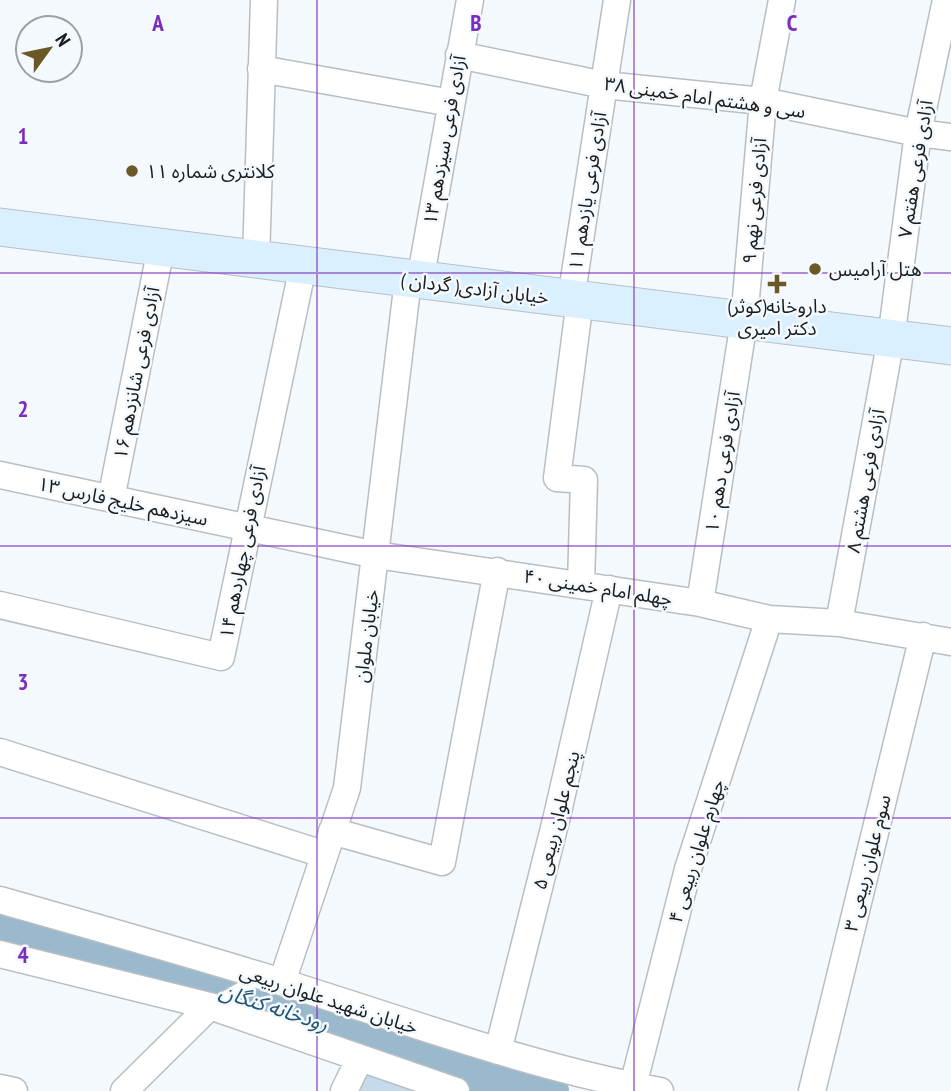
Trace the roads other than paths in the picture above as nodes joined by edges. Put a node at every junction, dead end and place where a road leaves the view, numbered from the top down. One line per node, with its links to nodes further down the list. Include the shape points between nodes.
1 (264, 0): 7 (street)
2 (470, 0): 6 (street, آزادی فرعی سیزدهم ۱۳)
3 (617, 0): 8 (street, آزادی فرعی یازدهم ۱۱)
4 (782, 0): 9 (street, آزادی فرعی نهم ۹)
5 (946, 0): 11 (street, آزادی فرعی هفتم ۷)
6 (458, 55): 8 (street, سی و هشتم امام خمینی ۳۸); 10 (street, آزادی فرعی سیزدهم ۱۳)
7 (261, 69): 10 (street); 15 (street)
8 (604, 85): 9 (street, سی و هشتم امام خمینی ۳۸); 18 (street, آزادی فرعی یازدهم ۱۱)
9 (763, 101): 11 (street, سی و هشتم امام خمینی ۳۸); 19 (street, آزادی فرعی نهم ۹)
10 (451, 103): 17 (street, آزادی فرعی سیزدهم ۱۳)
11 (918, 133): 12 (street, سی و هشتم امام خمینی ۳۸); 20 (street, آزادی فرعی هفتم ۷)
12 (951, 137)
13 (0, 228): 14 (main road, خیابان آزادی( گردان ))
14 (161, 248): 15 (main road, خیابان آزادی( گردان )); 23 (street, آزادی فرعی شانزدهم ۱۶)
15 (256, 260): 16 (main road, خیابان آزادی( گردان ))
16 (303, 266): 17 (main road, خیابان آزادی( گردان )); 24 (street, آزادی فرعی چهاردهم ۱۴)
17 (414, 280): 18 (main road, خیابان آزادی( گردان )); 25 (street, خیابان ملوان)
18 (575, 300): 19 (main road, خیابان آزادی( گردان )); 27 (street, آزادی فرعی یازدهم ۱۱, via 557,478 584,480)
19 (744, 321): 20 (main road, خیابان آزادی( گردان )); 29 (street, آزادی فرعی دهم ۱۰)
20 (891, 339): 21 (main road, خیابان آزادی( گردان )); 32 (street, آزادی فرعی هشتم ۸)
21 (951, 346)
22 (0, 475): 23 (street, سیزدهم خلیج فارس ۱۳)
23 (111, 499): 24 (street, سیزدهم خلیج فارس ۱۳)
24 (247, 527): 25 (street, چهلم امام خمینی ۴۰); 30 (street, آزادی فرعی چهاردهم ۱۴, via 221,657)
25 (376, 555): 26 (street, چهلم امام خمینی ۴۰); 36 (street, خیابان ملوان, via 347,788)
26 (497, 571): 27 (street, چهلم امام خمینی ۴۰); 36 (street, via 442,862)
27 (581, 585): 28 (street, چهلم امام خمینی ۴۰)
28 (609, 589): 29 (street, چهلم امام خمینی ۴۰); 41 (street, پنجم علوان ربیعی ۵)
29 (699, 603): 31 (street, چهلم امام خمینی ۴۰)
30 (0, 604)
31 (769, 619): 32 (street, چهلم امام خمینی ۴۰); 43 (street, چهارم علوان ربیعی ۴, via 688,869)
32 (839, 623): 33 (street, چهلم امام خمینی ۴۰)
33 (923, 636): 34 (street, چهلم امام خمینی ۴۰); 50 (street, سوم علوان ربیعی ۳)
34 (951, 642)
35 (0, 752): 36 (street)
36 (328, 843): 39 (street, خیابان ملوان)
37 (0, 900): 39 (street, خیابان شهید علوان ربیعی)
38 (0, 954): 40 (street)
39 (272, 979): 40 (lane); 41 (street, خیابان شهید علوان ربیعی)
40 (210, 1006): 42 (street); 46 (street)
41 (498, 1051): 43 (street, خیابان شهید علوان ربیعی)
42 (360, 1058): 47 (street); 48 (street)
43 (633, 1086): 49 (street, خیابان شهید علوان ربیعی)
44 (0, 1088): 45 (street)
45 (14, 1091)
46 (124, 1091)
47 (344, 1091)
48 (456, 1091)
49 (660, 1091)
50 (812, 1091)

